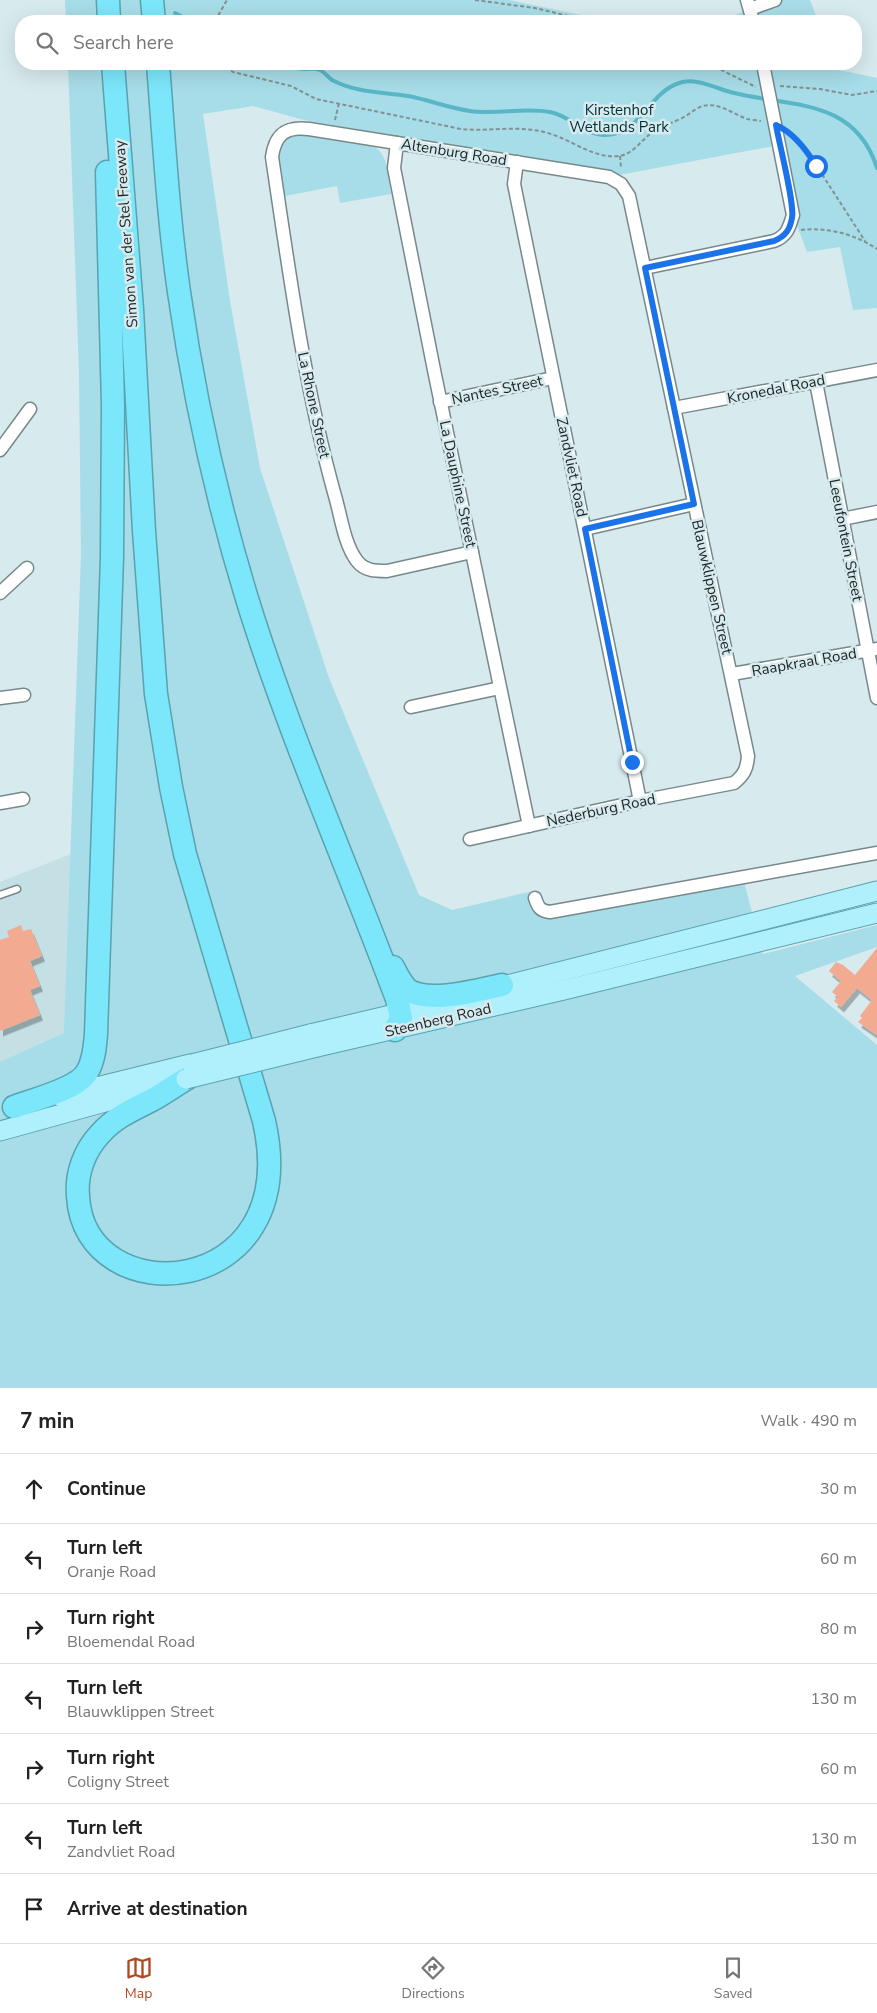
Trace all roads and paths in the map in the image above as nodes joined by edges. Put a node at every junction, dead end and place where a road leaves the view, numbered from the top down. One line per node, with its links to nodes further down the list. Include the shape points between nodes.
1 (108, 0): 8 (highway)
2 (152, 0): 9 (highway)
3 (475, 0): 6 (path)
4 (775, 0): 7 (street)
5 (226, 1): 10 (path)
6 (501, 1): 11 (path)
7 (750, 10)
8 (109, 15)
9 (153, 15)
10 (218, 15)
11 (563, 15)
12 (104, 70): 68 (highway, via 113,406 112,557 96,1034 93,1058 83,1077 69,1086)
13 (113, 70): 67 (highway, Simon van der Stel Freeway, via 156,694 170,787 185,854 264,1121 269,1160 268,1184 261,1212 239,1245 199,1269 176,1273 151,1272 115,1259 91,1236 79,1206 77,1187 90,1147 106,1127)
14 (158, 70): 64 (highway, via 179,292 198,405 220,498 248,601 273,675)
15 (230, 70): 20 (path, via 291,86 316,99)
16 (721, 70): 18 (path, via 756,87)
17 (764, 70): 18 (street)
18 (768, 89): 19 (path, via 820,89 852,94); 21 (street)
19 (877, 91)
20 (339, 104): 21 (path, via 460,129 528,129 551,134 592,152 620,156 667,123 703,106 724,108 748,119); 23 (path)
21 (776, 125): 27 (street, via 793,215); 28 (path, via 787,130 807,151)
22 (286, 130): 23 (street, Altenburg Road, via 297,127); 42 (street, La Rhone Street, via 278,136 272,157 298,330 319,439 352,551 364,568 374,571)
23 (332, 132): 24 (street, Altenburg Road)
24 (397, 143): 25 (street, Altenburg Road); 34 (street, La Dauphine Street, via 394,168)
25 (518, 162): 26 (street, Altenburg Road, via 609,177); 32 (street, Zandvliet Road, via 514,184)
26 (621, 184): 30 (street, Blauwklippen Street, via 630,196)
27 (788, 232): 28 (path, via 828,230); 30 (street, via 774,241)
28 (865, 241): 29 (path)
29 (877, 249)
30 (645, 268): 35 (street, Blauwklippen Street)
31 (877, 370): 33 (street, Kronedal Road)
32 (553, 378): 34 (street, Nantes Street); 41 (street, Zandvliet Road)
33 (816, 382): 35 (street, Kronedal Road); 40 (street, Leeufontein Street)
34 (440, 402): 42 (street, La Dauphine Street)
35 (674, 408): 38 (street, Blauwklippen Street)
36 (30, 410): 37 (street)
37 (1, 445)
38 (694, 504): 41 (street); 46 (street, Blauwklippen Street)
39 (877, 512): 40 (street)
40 (842, 518): 45 (street, Leeufontein Street)
41 (585, 529): 54 (street, Zandvliet Road)
42 (472, 552): 47 (street, La Dauphine Street)
43 (27, 568): 44 (street)
44 (0, 593)
45 (872, 650): 46 (street, Raapkraal Road); 50 (street, Leeufontein Street)
46 (732, 674): 52 (street, Blauwklippen Street, via 748,756 743,776)
47 (500, 688): 51 (street); 56 (street, La Dauphine Street)
48 (24, 695): 49 (street)
49 (0, 698)
50 (877, 698)
51 (411, 707)
52 (734, 783): 54 (street, Nederburg Road)
53 (23, 799): 55 (street)
54 (640, 800): 56 (street, Nederburg Road)
55 (0, 802)
56 (529, 826): 57 (street, Nederburg Road)
57 (470, 839)
58 (877, 853): 62 (street, via 550,912 538,907)
59 (17, 889): 61 (lane)
60 (877, 891): 65 (main road, Steenberg Road)
61 (0, 896)
62 (535, 898)
63 (877, 913): 66 (main road, Steenberg Road, via 624,976)
64 (371, 926): 65 (highway, via 398,978 413,992 445,995); 66 (highway)
65 (502, 986): 66 (main road, Steenberg Road)
66 (398, 1021): 67 (main road, Steenberg Road, bridge)
67 (188, 1072): 68 (main road, Steenberg Road); 69 (main road, Steenberg Road)
68 (7, 1108)
69 (0, 1131)

